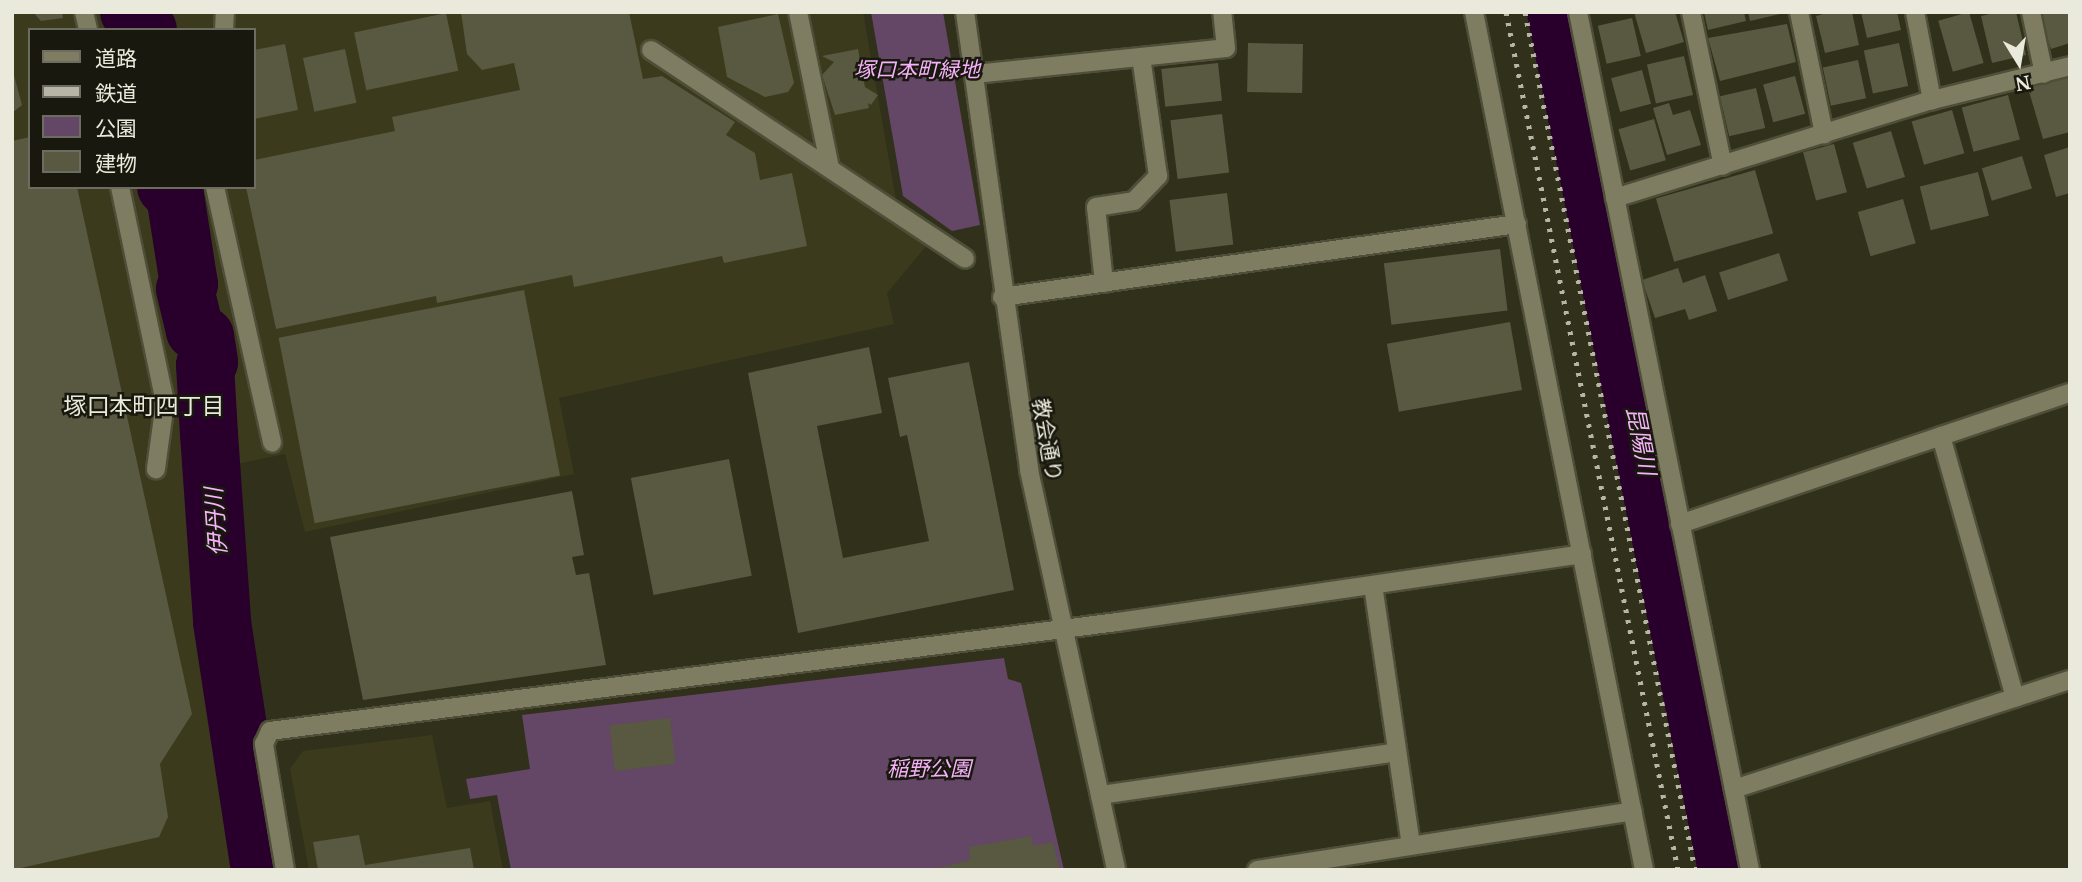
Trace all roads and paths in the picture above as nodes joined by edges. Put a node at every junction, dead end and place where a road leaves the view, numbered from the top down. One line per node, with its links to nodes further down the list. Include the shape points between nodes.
1 (798, 12): 18 (street)
2 (965, 12): 13 (street, 教会通り)
3 (1222, 12): 11 (street, via 1226,48)
4 (1474, 12): 22 (street)
5 (1578, 12): 21 (street)
6 (1690, 12): 17 (street)
7 (1799, 12): 16 (street)
8 (1915, 12): 15 (street)
9 (2031, 12): 14 (street)
10 (652, 50): 18 (street)
11 (1140, 57): 13 (street); 24 (street, via 1158,176 1135,201 1096,207)
12 (2070, 65): 14 (street)
13 (975, 74): 25 (street, 教会通り)
14 (2044, 74): 15 (street)
15 (1932, 100): 16 (street)
16 (1824, 134): 17 (street)
17 (1723, 166): 21 (street)
18 (830, 167): 23 (street)
19 (120, 189): 29 (street, via 165,402)
20 (215, 189): 28 (street)
21 (1615, 198): 30 (street)
22 (1517, 225): 24 (street); 31 (street)
23 (965, 259)
24 (1104, 283): 25 (street)
25 (1002, 297): 33 (street, 教会通り, via 1028,470)
26 (2070, 393): 27 (street)
27 (1941, 436): 30 (street); 35 (street)
28 (272, 443)
29 (156, 469)
30 (1680, 524): 37 (street)
31 (1583, 554): 32 (street); 39 (street)
32 (1373, 585): 33 (street); 36 (street)
33 (1062, 628): 38 (street, 教会通り); 41 (street, via 270,731 264,744)
34 (2070, 680): 35 (street)
35 (2015, 698): 37 (street)
36 (1397, 752): 38 (street); 40 (street)
37 (1734, 789): 45 (street)
38 (1100, 795): 42 (street, 教会通り)
39 (1632, 811): 40 (street); 44 (street)
40 (1410, 845): 43 (street)
41 (285, 870)
42 (1116, 870)
43 (1257, 870)
44 (1644, 870)
45 (1750, 870)

